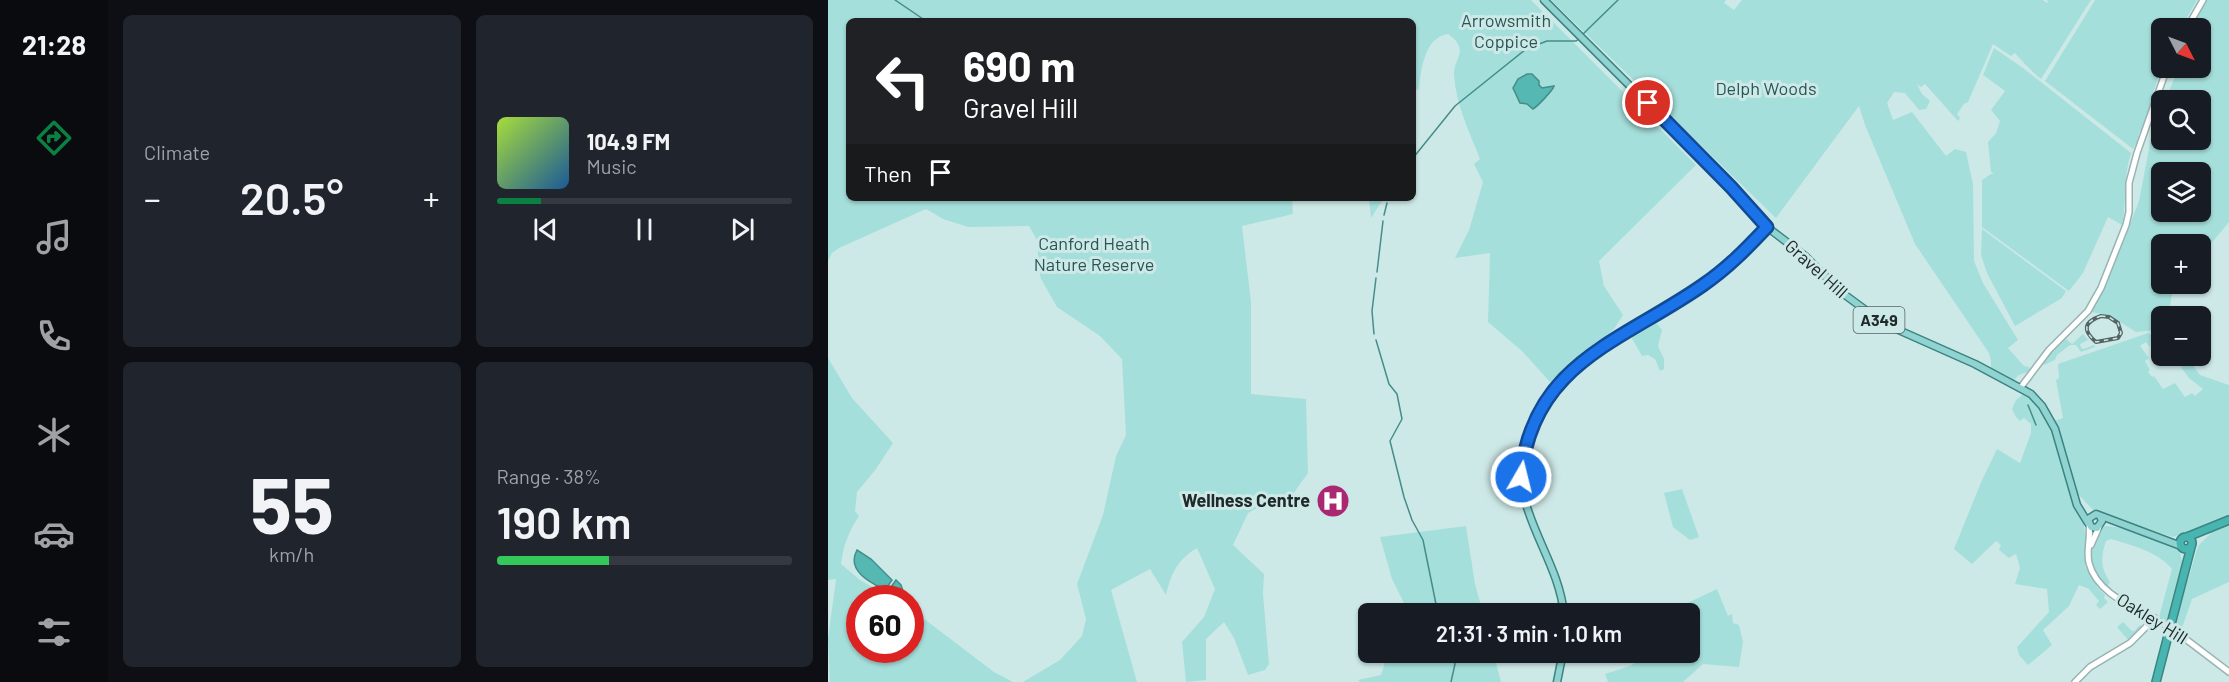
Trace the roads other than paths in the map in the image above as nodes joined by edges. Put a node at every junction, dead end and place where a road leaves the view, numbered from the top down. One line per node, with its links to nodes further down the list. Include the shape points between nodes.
1 (1544, 0): 5 (main road, Gravel Hill / A349)
2 (2203, 0): 3 (street)
3 (2193, 18)
4 (2164, 78): 6 (street, via 2134,163 2126,225 2101,288 2088,310 2049,350)
5 (1767, 227): 6 (main road, Gravel Hill / A349, via 1879,320); 18 (main road, via 1721,272 1566,374 1533,424 1524,455 1522,490 1554,571)
6 (2021, 387): 7 (main road, A349, via 2042,406 2055,429)
7 (2076, 502): 8 (main road); 10 (main road, A349)
8 (2097, 515): 10 (main road, via 2089,517); 11 (main road); 12 (main road, via 2102,519)
9 (2229, 520): 13 (highway)
10 (2089, 524): 12 (main road); 16 (street, Oakley Hill)
11 (2126, 525): 12 (main road); 14 (main road)
12 (2100, 526): 16 (street)
13 (2206, 530): 14 (highway); 15 (highway)
14 (2183, 542): 15 (highway, via 2192,540); 17 (highway)
15 (2192, 546): 17 (highway)
16 (2088, 556): 19 (street, Oakley Hill, via 2094,575 2108,590)
17 (2185, 568): 24 (highway)
18 (1561, 603)
19 (2155, 618): 21 (street, Oakley Hill, bridge); 23 (street, via 2130,643 2090,667)
20 (1561, 663): 22 (main road)
21 (2229, 672)
22 (1557, 682)
23 (2075, 682)
24 (2156, 682)

